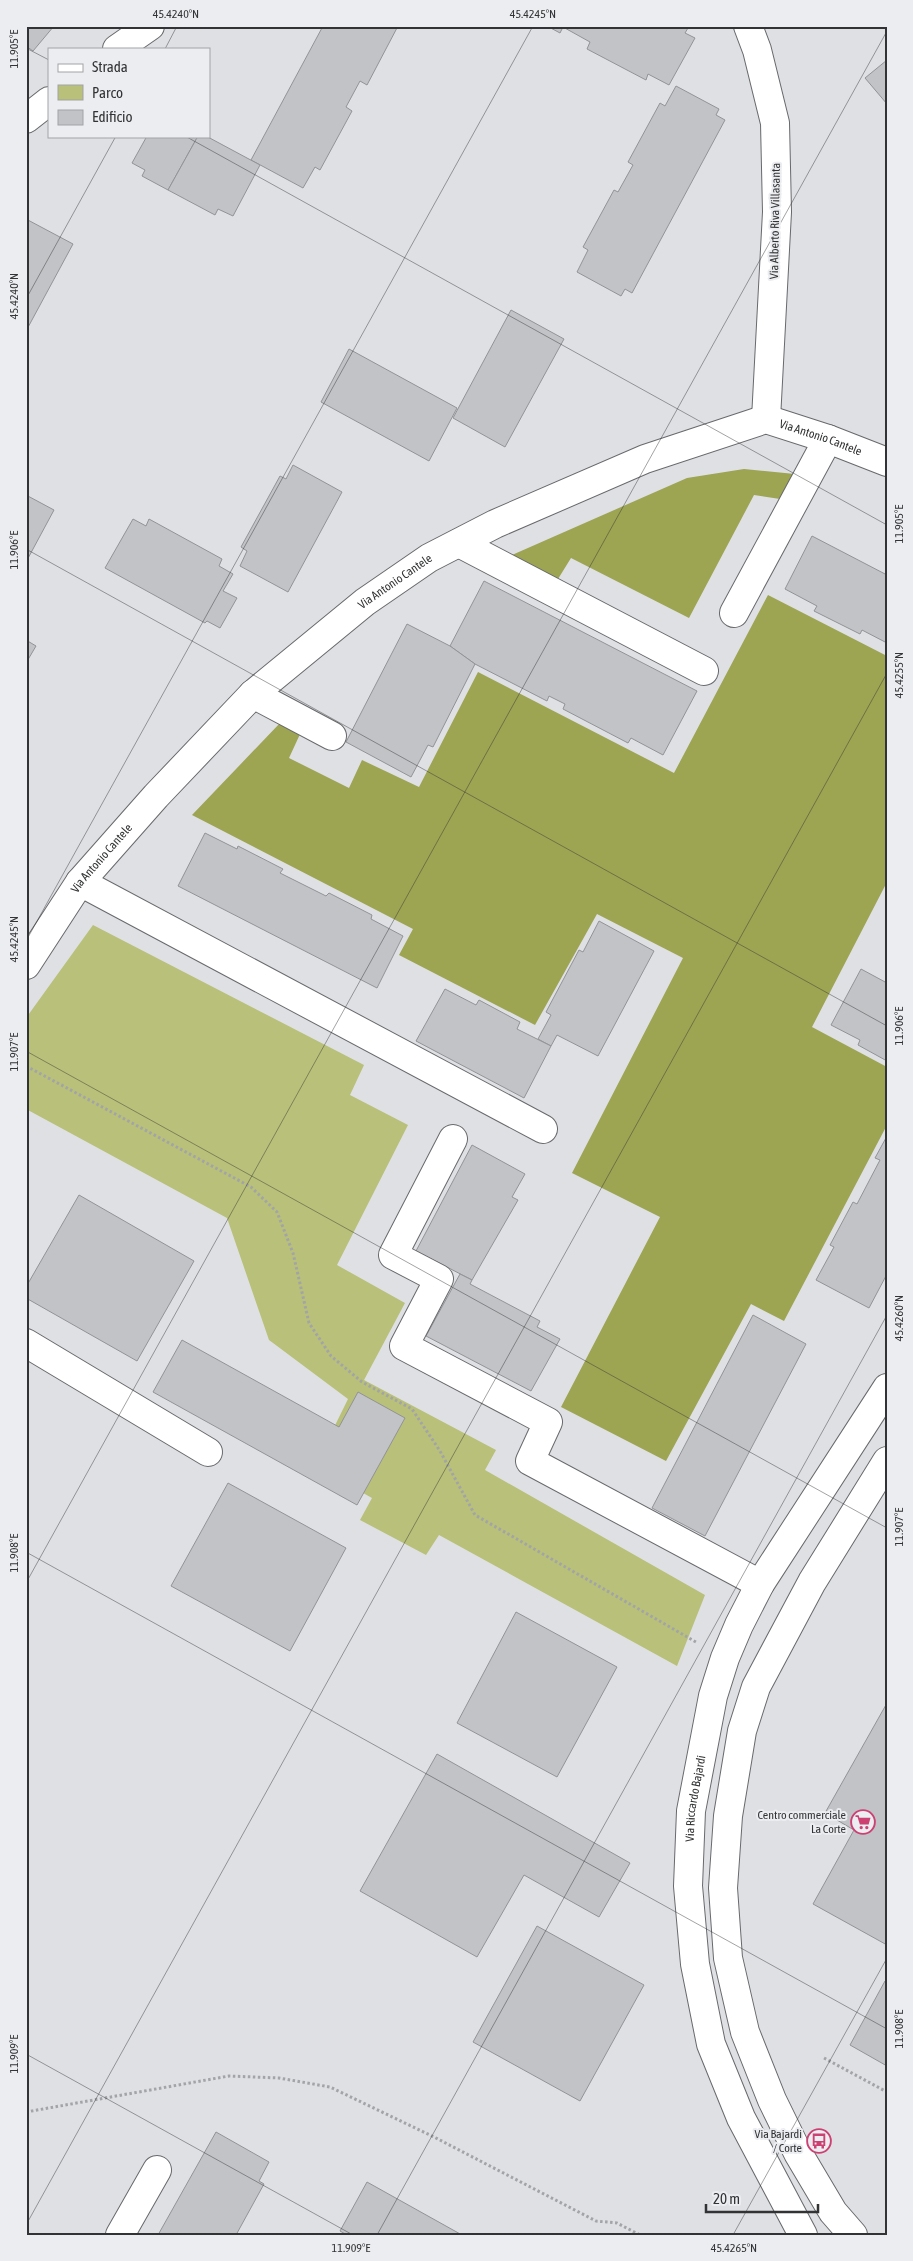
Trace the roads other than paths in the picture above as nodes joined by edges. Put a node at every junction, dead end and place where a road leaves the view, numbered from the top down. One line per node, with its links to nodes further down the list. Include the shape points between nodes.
1 (150, 26): 3 (street)
2 (748, 26): 6 (street, Via Alberto Riva Villasanta, via 775,123 777,212)
3 (118, 48)
4 (48, 102): 5 (street)
5 (26, 119)
6 (766, 419): 7 (street, Via Antonio Cantele); 9 (street, Via Antonio Cantele, via 645,459)
7 (828, 439): 8 (street, Via Antonio Cantele); 10 (street)
8 (887, 462)
9 (459, 543): 11 (street); 12 (street, Via Antonio Cantele, via 429,558 365,602)
10 (734, 613)
11 (704, 671)
12 (253, 694): 13 (street); 14 (street, Via Antonio Cantele)
13 (332, 736)
14 (80, 882): 15 (street, Via Antonio Cantele); 16 (street)
15 (26, 965)
16 (543, 1130)
17 (453, 1140): 22 (street, via 393,1255 439,1279 404,1346 548,1422 530,1461)
18 (26, 1343): 20 (street)
19 (887, 1388): 22 (street, Via Riccardo Bajardi)
20 (208, 1452)
21 (887, 1461): 26 (street, via 812,1582 756,1688 742,1731 728,1816 723,1888 728,1958 745,2032 772,2100 798,2152 833,2212)
22 (760, 1584): 25 (street, Via Riccardo Bajardi, via 725,1658 713,1696 691,1811 688,1886 695,1964 711,2044 741,2118)
23 (157, 2170): 24 (street)
24 (120, 2235)
25 (803, 2235)
26 (854, 2235)

